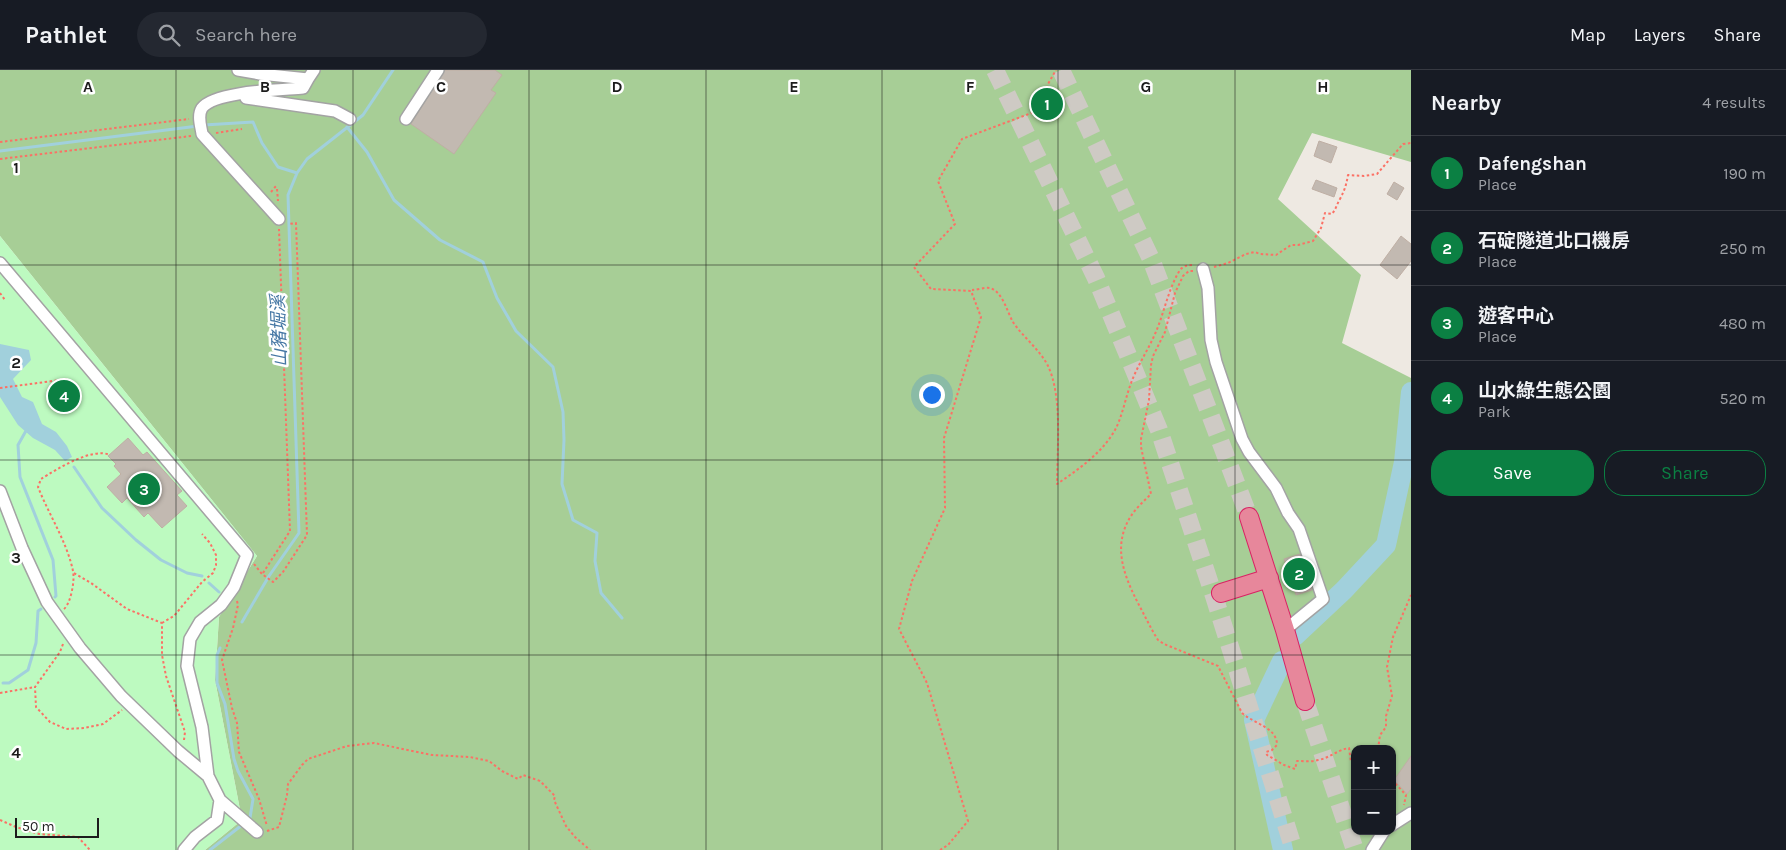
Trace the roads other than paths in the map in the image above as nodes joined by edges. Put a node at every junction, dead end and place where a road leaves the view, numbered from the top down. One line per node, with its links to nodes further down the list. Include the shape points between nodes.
1 (238, 70): 3 (street, via 260,74)
2 (438, 70): 6 (street)
3 (311, 74): 4 (street, via 303,88)
4 (227, 95): 5 (street, via 335,111); 7 (street, via 202,108 199,118 202,134)
5 (350, 119)
6 (406, 119)
7 (278, 219)
8 (0, 263): 16 (street, via 247,555 234,586 221,605 200,622 190,640 188,666 202,728)
9 (1203, 269): 14 (street, via 1216,362 1242,439 1276,488 1299,529 1322,599)
10 (0, 491): 16 (street, via 47,602 80,648 130,704)
11 (1249, 517): 12 (highway)
12 (1269, 578): 13 (highway); 14 (highway)
13 (1221, 593)
14 (1285, 630): 15 (highway)
15 (1305, 701)
16 (208, 776): 17 (street)
17 (220, 800): 20 (street, via 232,812); 22 (street, via 217,820)
18 (1411, 813): 19 (street)
19 (1396, 822)
20 (263, 831)
21 (1381, 835): 23 (street)
22 (184, 850)
23 (1372, 850)

